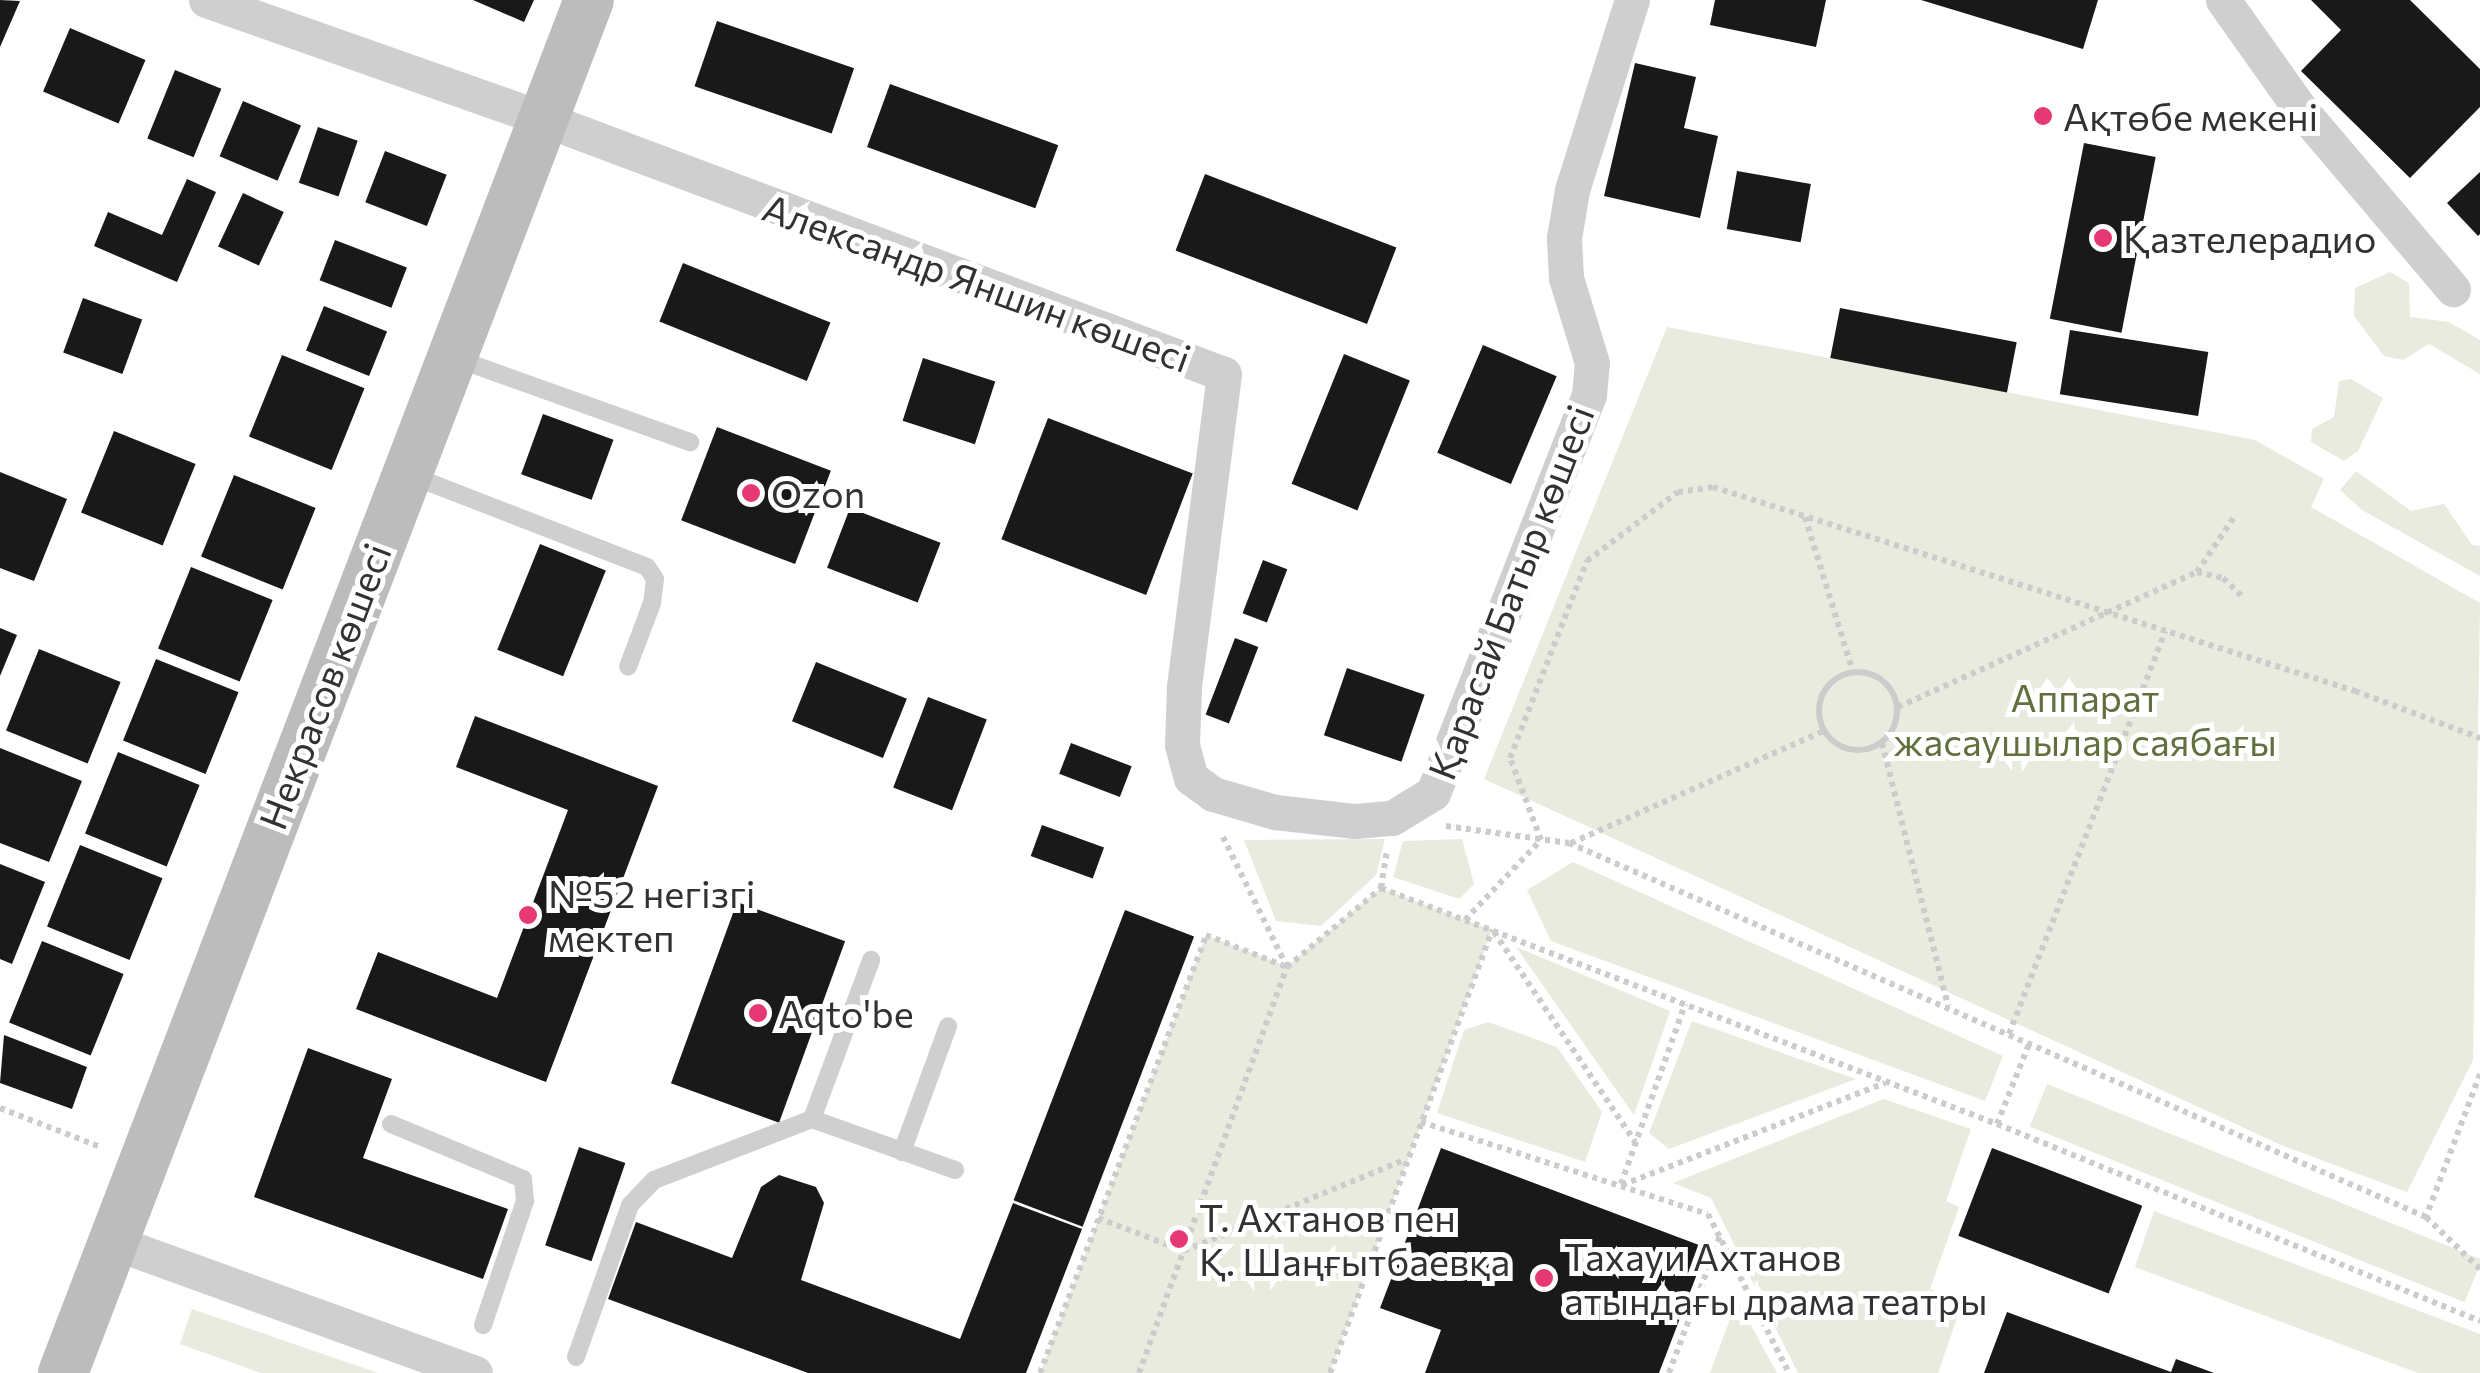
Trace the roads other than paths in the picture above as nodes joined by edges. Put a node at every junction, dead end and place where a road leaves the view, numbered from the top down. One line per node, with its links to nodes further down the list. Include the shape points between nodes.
1 (206, 0): 5 (street, Александр Яншин көшесі)
2 (588, 0): 5 (main road, Некрасов көшесі)
3 (1632, 0): 11 (street, Қарасай Батыр көшесі, via 1572,190 1564,238 1566,278 1592,364 1589,395 1432,793 1392,818 1312,819)
4 (2223, 0): 6 (street, via 2301,110)
5 (541, 118): 7 (main road, Некрасов көшесі); 11 (street, Александр Яншин көшесі, via 1224,374 1182,745 1191,778)
6 (2453, 289)
7 (449, 357): 8 (lane); 9 (main road, Некрасов көшесі)
8 (690, 442)
9 (405, 473): 10 (lane, via 648,567 655,579 652,603); 18 (main road, Некрасов көшесі)
10 (628, 666)
11 (1213, 794)
12 (871, 960): 14 (lane)
13 (948, 1026): 16 (lane)
14 (812, 1119): 16 (lane); 20 (lane, via 639,1190)
15 (391, 1124): 19 (lane, via 523,1179 525,1201)
16 (902, 1152): 17 (lane)
17 (955, 1170)
18 (113, 1242): 21 (main road, Некрасов көшесі); 22 (street)
19 (483, 1325)
20 (576, 1357)
21 (63, 1373)
22 (475, 1373)

